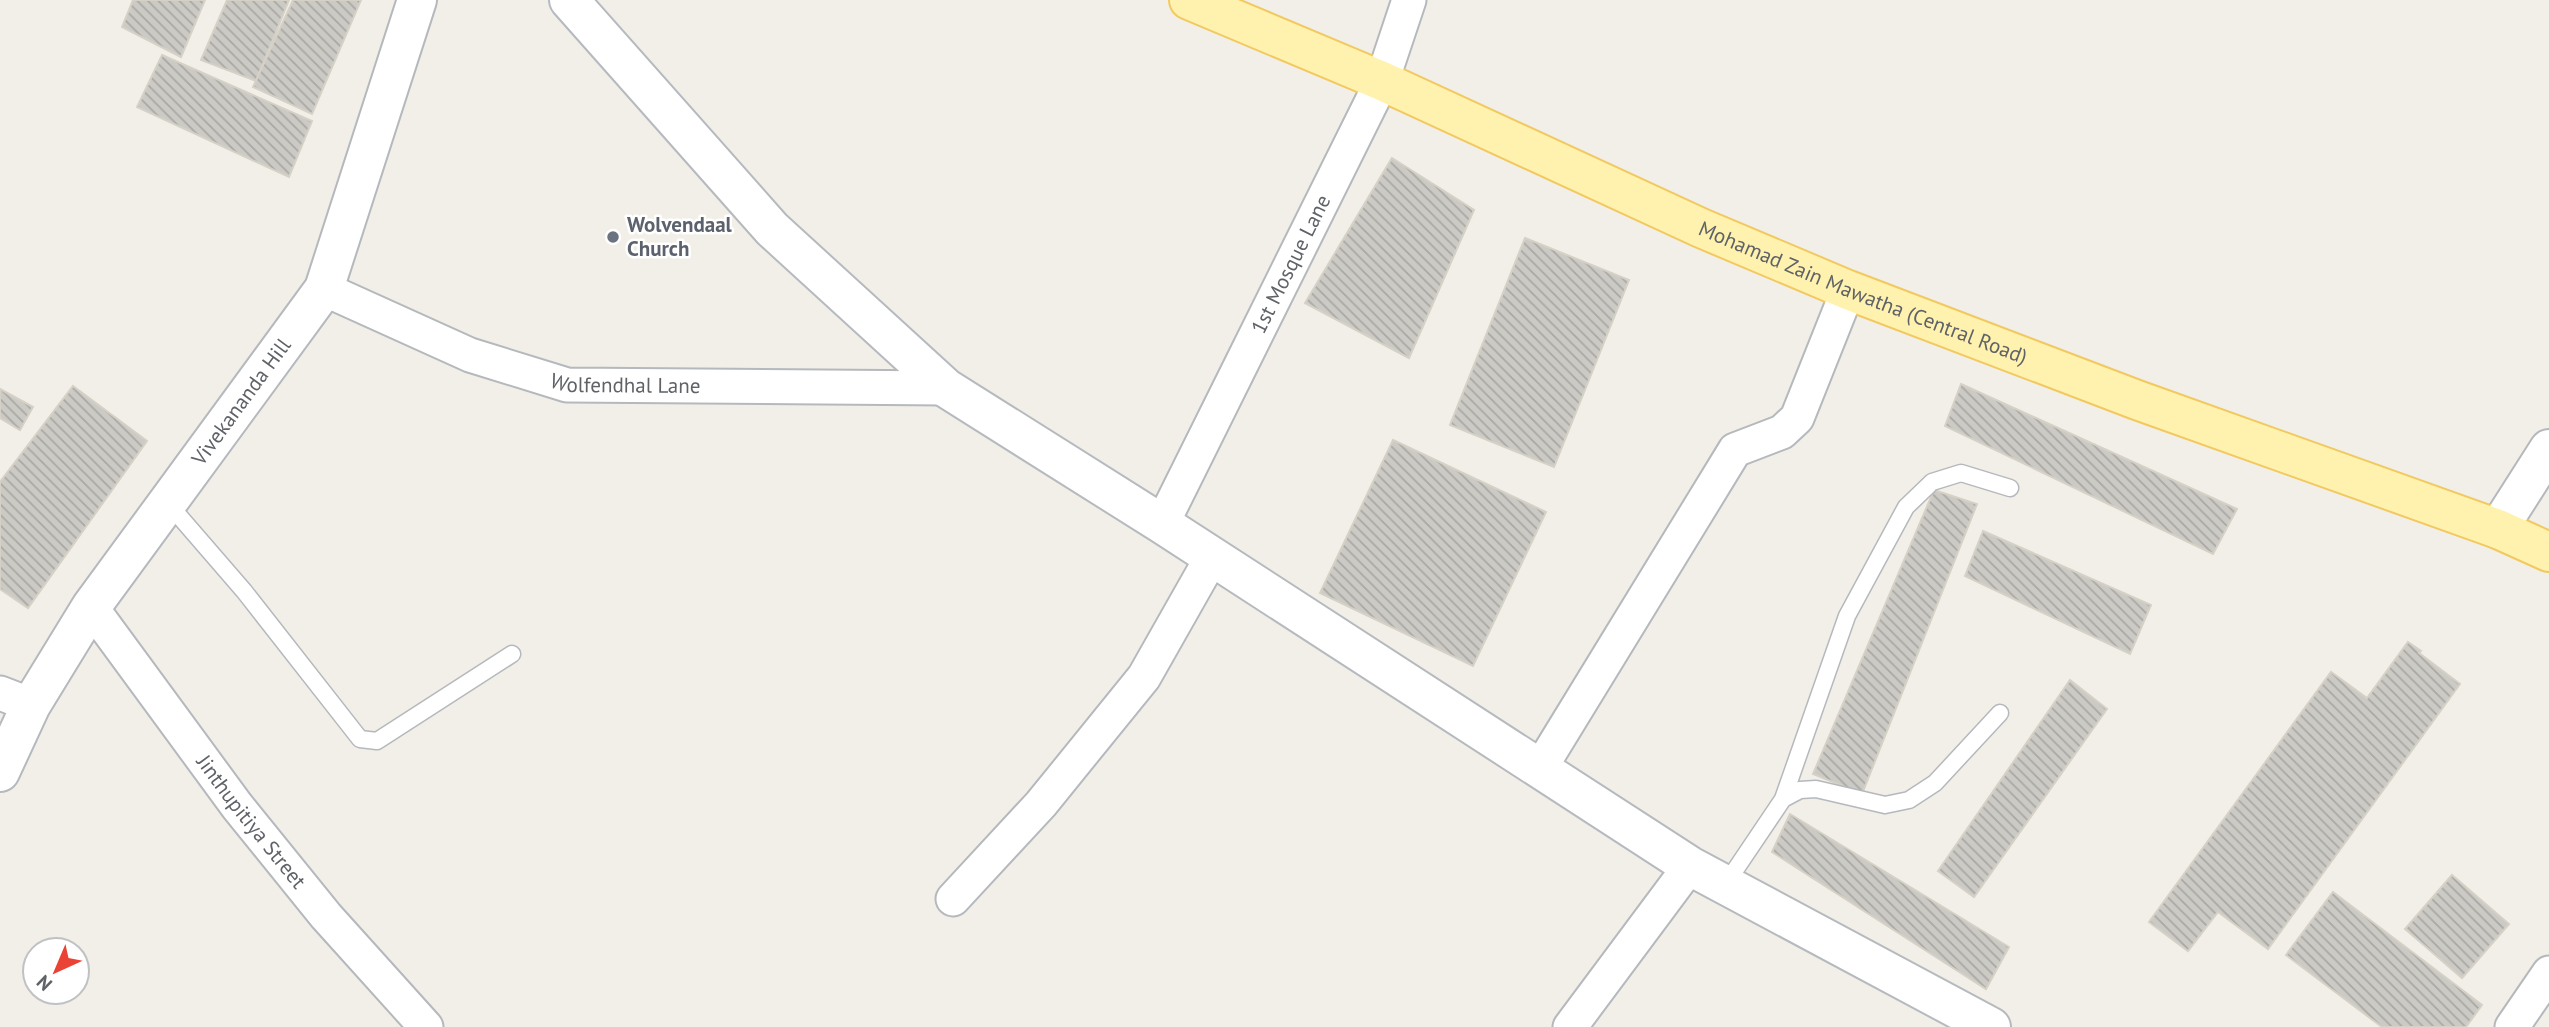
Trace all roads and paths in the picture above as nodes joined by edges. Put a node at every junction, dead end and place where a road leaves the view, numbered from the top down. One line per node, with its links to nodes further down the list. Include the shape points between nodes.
1 (417, 0): 6 (main road, Vivekananda Hill)
2 (569, 0): 8 (main road, via 772,229)
3 (1189, 0): 5 (main road, Mohamad Zain Mawatha (Central Road))
4 (1409, 0): 5 (street, 1st Mosque Lane)
5 (1382, 81): 7 (main road, Mohamad Zain Mawatha (Central Road), via 1701,228); 12 (street, 1st Mosque Lane)
6 (324, 289): 8 (street, Wolfendhal Lane, via 470,355 567,385); 11 (main road, Vivekananda Hill)
7 (1848, 290): 13 (main road, Mohamad Zain Mawatha (Central Road)); 20 (street, via 1797,418 1782,432 1735,450)
8 (946, 388): 12 (main road)
9 (2549, 449): 13 (main road)
10 (2010, 488): 22 (lane, via 1961,473 1932,482 1906,507 1847,616)
11 (167, 502): 16 (main road, Vivekananda Hill); 17 (lane, via 244,591 360,740 377,741)
12 (1162, 524): 15 (main road)
13 (2498, 529): 14 (main road, Mohamad Zain Mawatha (Central Road))
14 (2549, 552)
15 (1212, 557): 20 (main road); 25 (street, via 1144,677 1041,804)
16 (90, 607): 18 (main road, Vivekananda Hill); 27 (street, Jinthupitiya Street, via 237,806 326,916)
17 (512, 654)
18 (15, 699): 21 (main road, Vivekananda Hill)
19 (2000, 713): 22 (lane, via 1935,783 1909,800 1885,805 1816,789 1800,790)
20 (1539, 770): 23 (main road)
21 (0, 772)
22 (1783, 799): 24 (lane)
23 (1690, 866): 24 (main road); 28 (street)
24 (1725, 885): 29 (main road)
25 (953, 899)
26 (2549, 973): 30 (street)
27 (426, 1027)
28 (1570, 1027)
29 (1991, 1027)
30 (2512, 1027)

